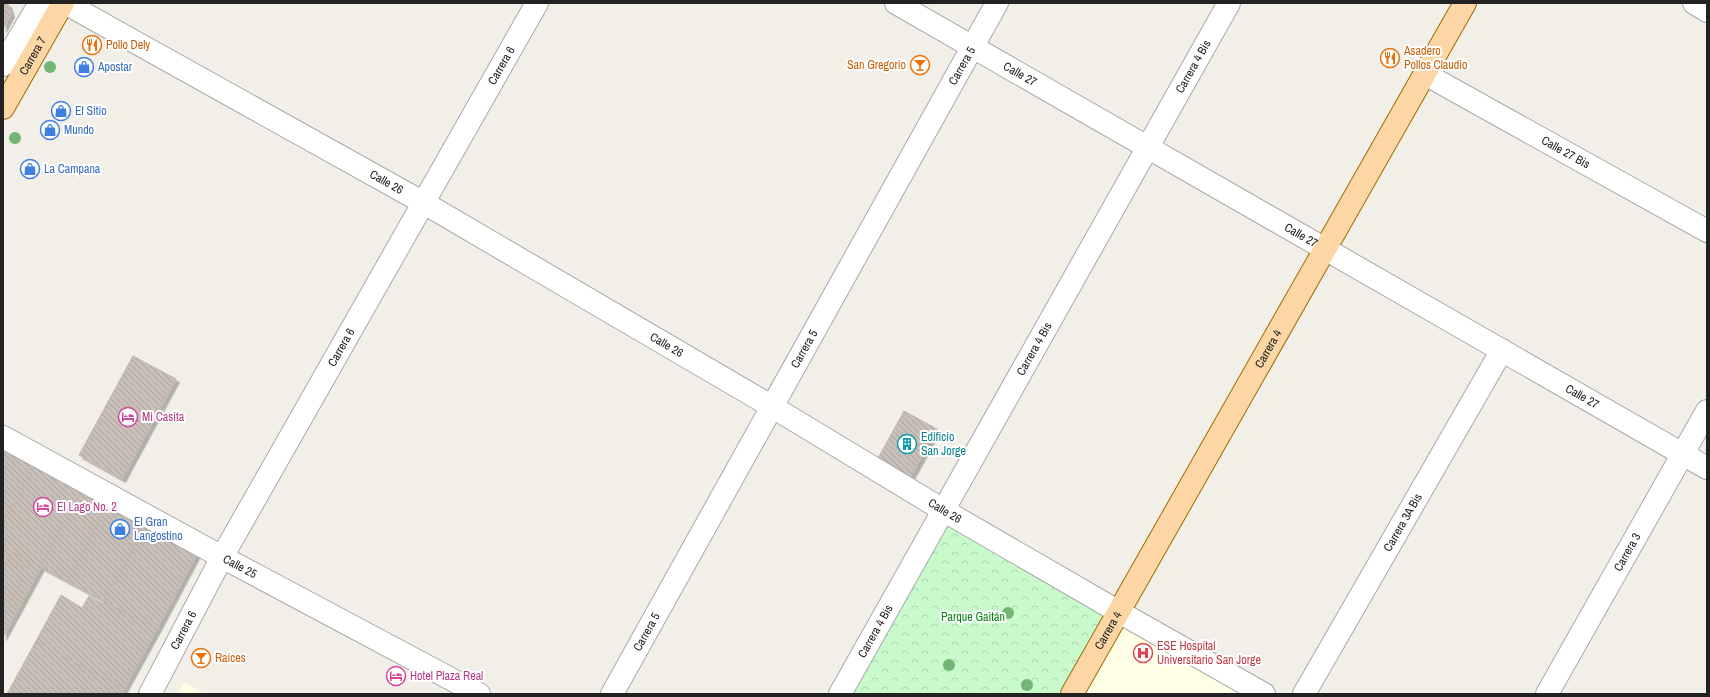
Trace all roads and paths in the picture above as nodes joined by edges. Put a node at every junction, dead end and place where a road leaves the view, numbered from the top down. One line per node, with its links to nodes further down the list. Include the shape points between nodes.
1 (40, 3): 9 (street)
2 (64, 3): 11 (main road, Carrera 7); 13 (street, Calle 26)
3 (537, 3): 13 (street, Carrera 6)
4 (896, 3): 8 (street, Calle 27)
5 (997, 3): 8 (street, Carrera 5)
6 (1228, 3): 12 (street, Carrera 4 Bis)
7 (1465, 3): 10 (main road, Carrera 4)
8 (973, 47): 12 (street, Calle 27); 17 (street, Carrera 5)
9 (3, 65)
10 (1425, 74): 14 (street, Calle 27 Bis); 15 (main road, Carrera 4)
11 (3, 108)
12 (1147, 147): 15 (street, Calle 27); 22 (street, Carrera 4 Bis)
13 (424, 203): 17 (street, Calle 26); 23 (street, Carrera 6)
14 (1707, 231)
15 (1325, 249): 16 (street, Calle 27); 24 (main road, Carrera 4)
16 (1502, 350): 20 (street, Calle 27); 31 (street, Carrera 3A Bis)
17 (771, 406): 22 (street, Calle 26); 27 (street, Carrera 5)
18 (1707, 411): 20 (street, Carrera 3)
19 (3, 437): 23 (street, Calle 25)
20 (1683, 454): 21 (street, Calle 27); 32 (street, Carrera 3)
21 (1707, 468)
22 (943, 510): 24 (street, Calle 26); 28 (street, Carrera 4 Bis)
23 (222, 557): 25 (street, Carrera 6); 26 (street, Calle 25)
24 (1119, 612): 29 (main road, Carrera 4); 30 (street, Calle 26)
25 (150, 694)
26 (479, 694)
27 (612, 694)
28 (840, 694)
29 (1072, 694)
30 (1264, 694)
31 (1304, 694)
32 (1547, 694)

